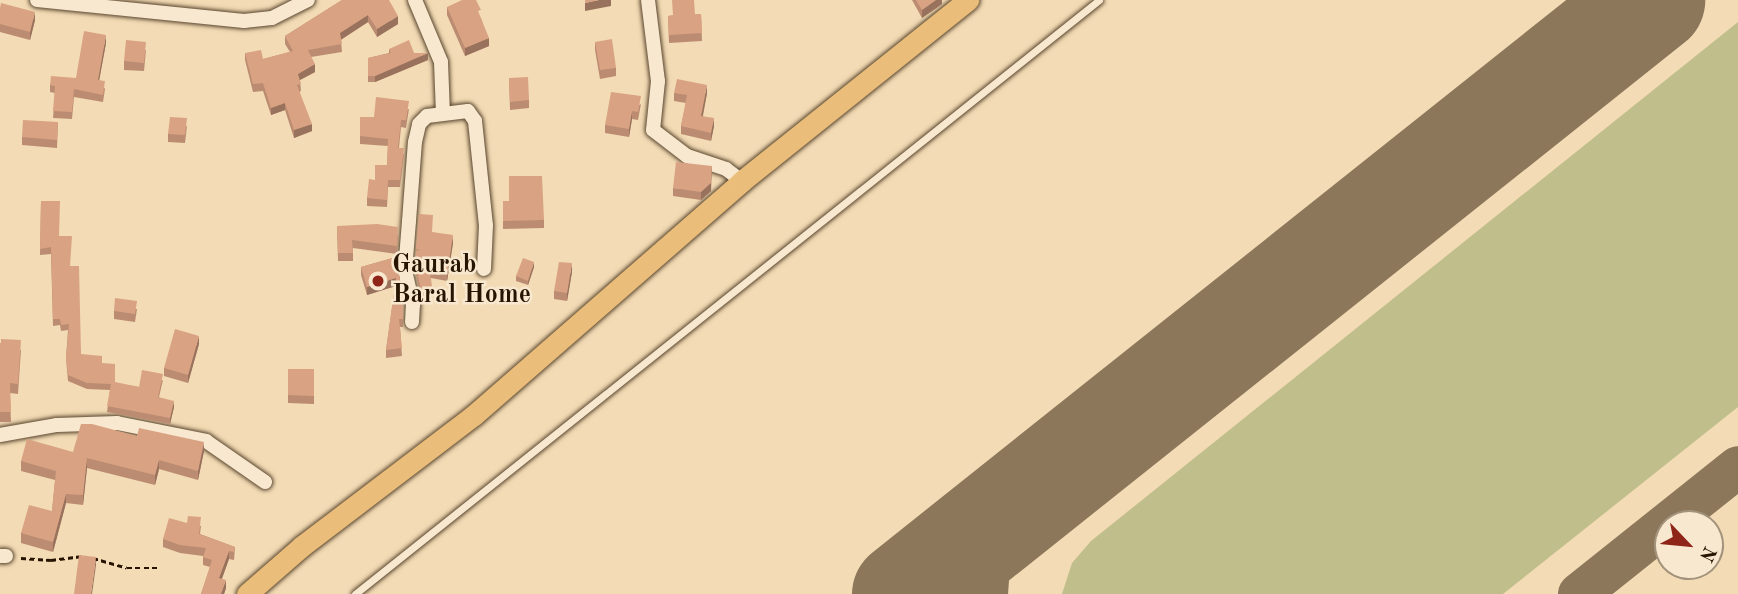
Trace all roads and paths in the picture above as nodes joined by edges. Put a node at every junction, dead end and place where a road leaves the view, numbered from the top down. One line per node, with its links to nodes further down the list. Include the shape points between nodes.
1 (37, 0): 2 (street, via 244,21 272,18)
2 (308, 0)
3 (415, 0): 7 (street, via 441,62)
4 (648, 0): 8 (street, via 659,81 653,130 687,156 726,169)
5 (968, 0): 8 (main road)
6 (1100, 0): 16 (lane)
7 (443, 113): 9 (street, via 468,111 475,121 486,226); 10 (street, via 427,116 419,124 415,142 405,271)
8 (742, 181): 15 (main road, via 474,415 302,546)
9 (484, 269)
10 (412, 322)
11 (0, 435): 12 (street, via 57,425 117,423 206,441)
12 (265, 482)
13 (3, 556): 14 (path, via 51,560 78,555 127,568)
14 (161, 568)
15 (247, 594)
16 (355, 594)

